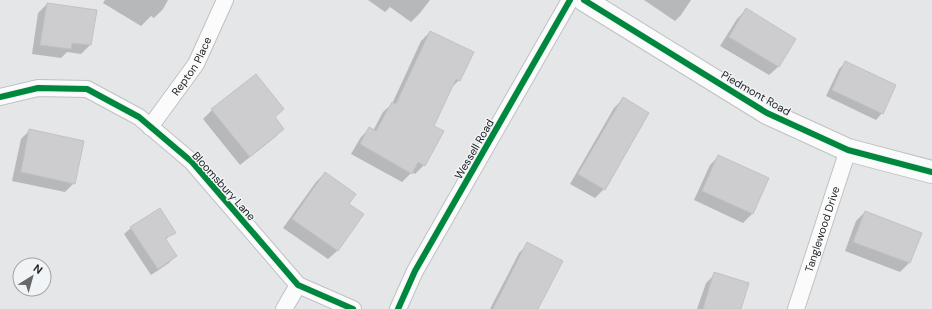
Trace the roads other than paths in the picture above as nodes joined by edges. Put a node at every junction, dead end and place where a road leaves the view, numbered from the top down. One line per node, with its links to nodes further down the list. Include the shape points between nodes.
1 (225, 0): 5 (street, Repton Place, via 196,64)
2 (570, 0): 11 (street, Wessell Road, via 415,271)
3 (584, 0): 6 (street, Piedmont Road, via 767,113)
4 (0, 97): 5 (street, Bloomsbury Lane, via 38,88 87,89 139,117)
5 (150, 127): 8 (street, Bloomsbury Lane, via 192,162)
6 (848, 150): 7 (street, Piedmont Road); 12 (street, Tanglewood Drive)
7 (932, 172)
8 (298, 286): 9 (street); 10 (street, Bloomsbury Lane)
9 (284, 309)
10 (353, 309)
11 (398, 309)
12 (796, 309)

